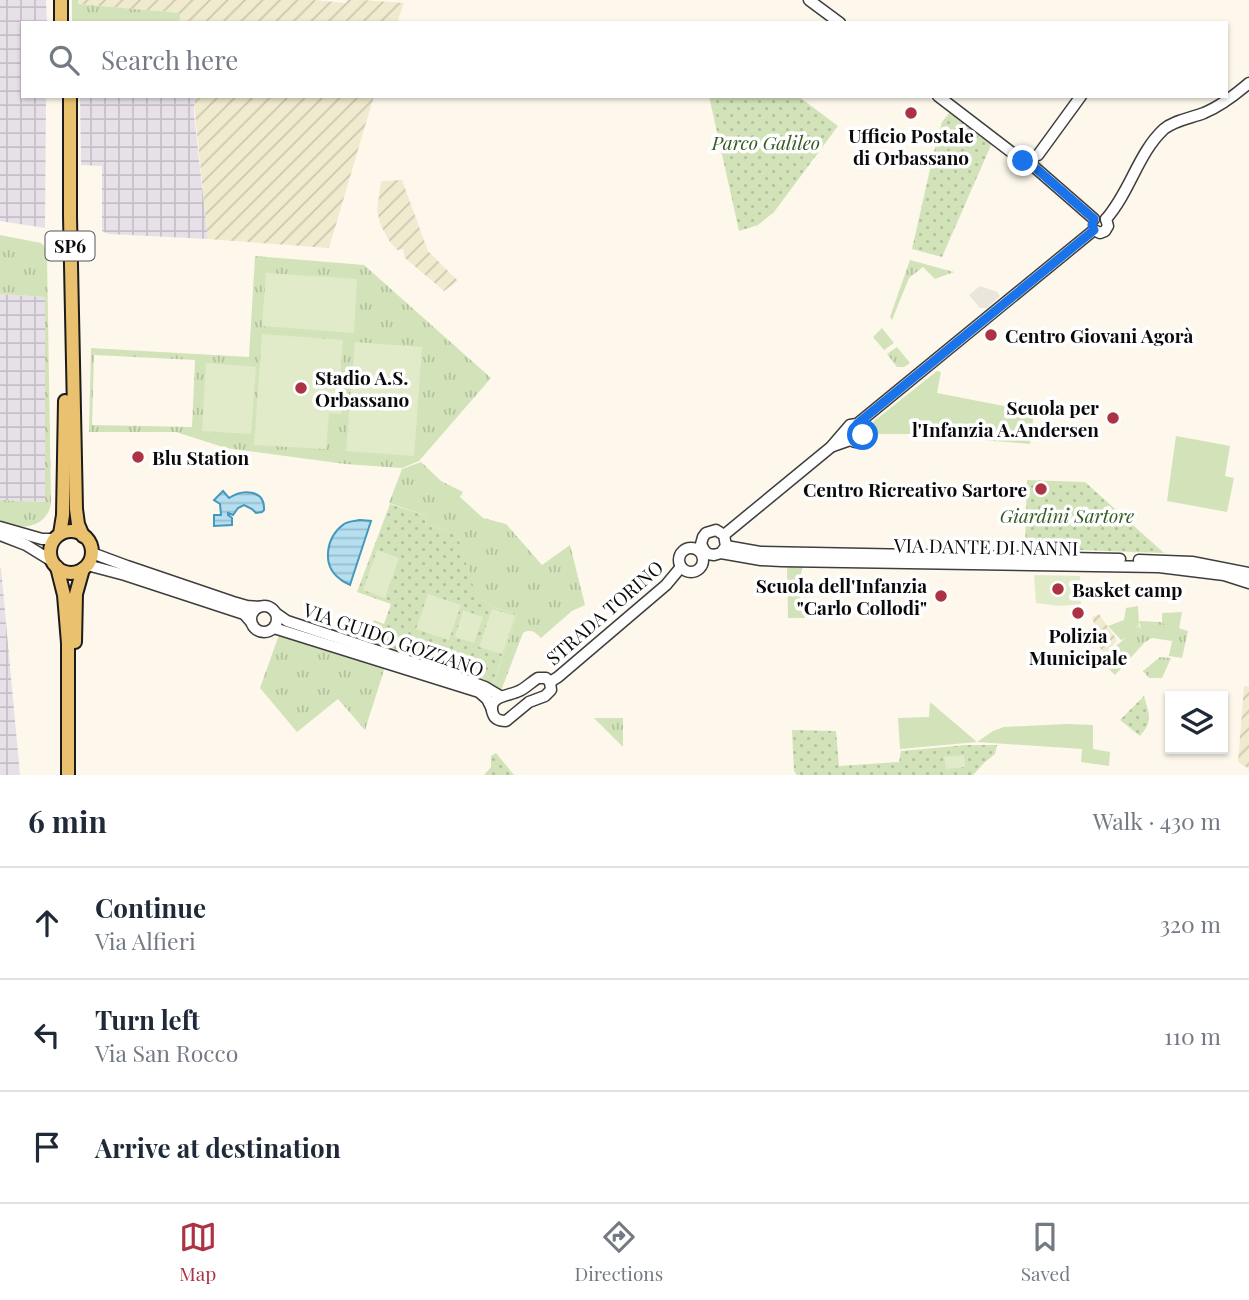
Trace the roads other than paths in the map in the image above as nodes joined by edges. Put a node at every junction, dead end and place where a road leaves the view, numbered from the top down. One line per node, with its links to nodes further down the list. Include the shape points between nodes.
1 (61, 0): 4 (main road)
2 (68, 0): 5 (main road)
3 (809, 0): 6 (street)
4 (61, 21)
5 (68, 21)
6 (837, 21)
7 (1249, 83): 8 (street)
8 (1228, 97)
9 (62, 98): 21 (main road, SP6, via 65,409 63,515)
10 (70, 98): 20 (main road, SP6, via 76,509)
11 (940, 98): 14 (street)
12 (1080, 98): 14 (street, via 1038,155)
13 (1227, 98): 15 (street, via 1213,109 1164,129 1148,147 1121,200 1106,219 1101,217)
14 (1028, 160): 15 (street)
15 (1094, 225): 16 (street)
16 (857, 424): 17 (street, via 850,425); 17 (street, via 863,436 857,441)
17 (848, 436): 22 (street)
18 (0, 527): 21 (street, via 42,539)
19 (0, 535): 26 (street)
20 (83, 536): 21 (main road, via 73,532); 25 (main road, SP6, via 91,546)
21 (58, 537): 26 (main road, SP6, via 50,550)
22 (724, 545): 23 (street, via 719,531 710,531); 24 (street, via 715,555); 28 (street, VIA DANTE DI NANNI, via 760,552 1174,560); 29 (street, VIA DANTE DI NANNI, via 761,560 1159,567 1224,575)
23 (699, 547): 24 (street); 27 (street, via 681,552)
24 (706, 556): 27 (street, via 697,571)
25 (87, 562): 26 (main road, via 73,573); 30 (street, via 127,566); 32 (street, via 244,614); 38 (main road, via 76,596)
26 (54, 564): 37 (main road, SP6, via 66,623)
27 (681, 567): 34 (street, STRADA TORINO, via 666,585)
28 (1249, 573)
29 (1249, 583)
30 (259, 607): 31 (street, via 270,607); 32 (street)
31 (277, 614): 33 (street); 35 (street, VIA GUIDO GOZZANO)
32 (251, 622): 33 (street, via 258,631)
33 (274, 628): 36 (street, VIA GUIDO GOZZANO, via 479,692)
34 (550, 682): 35 (street, via 538,678 520,691); 36 (street, STRADA TORINO, via 549,694 529,702 506,721 499,721)
35 (500, 696): 36 (street)
36 (492, 709)
37 (68, 775)
38 (76, 775)

